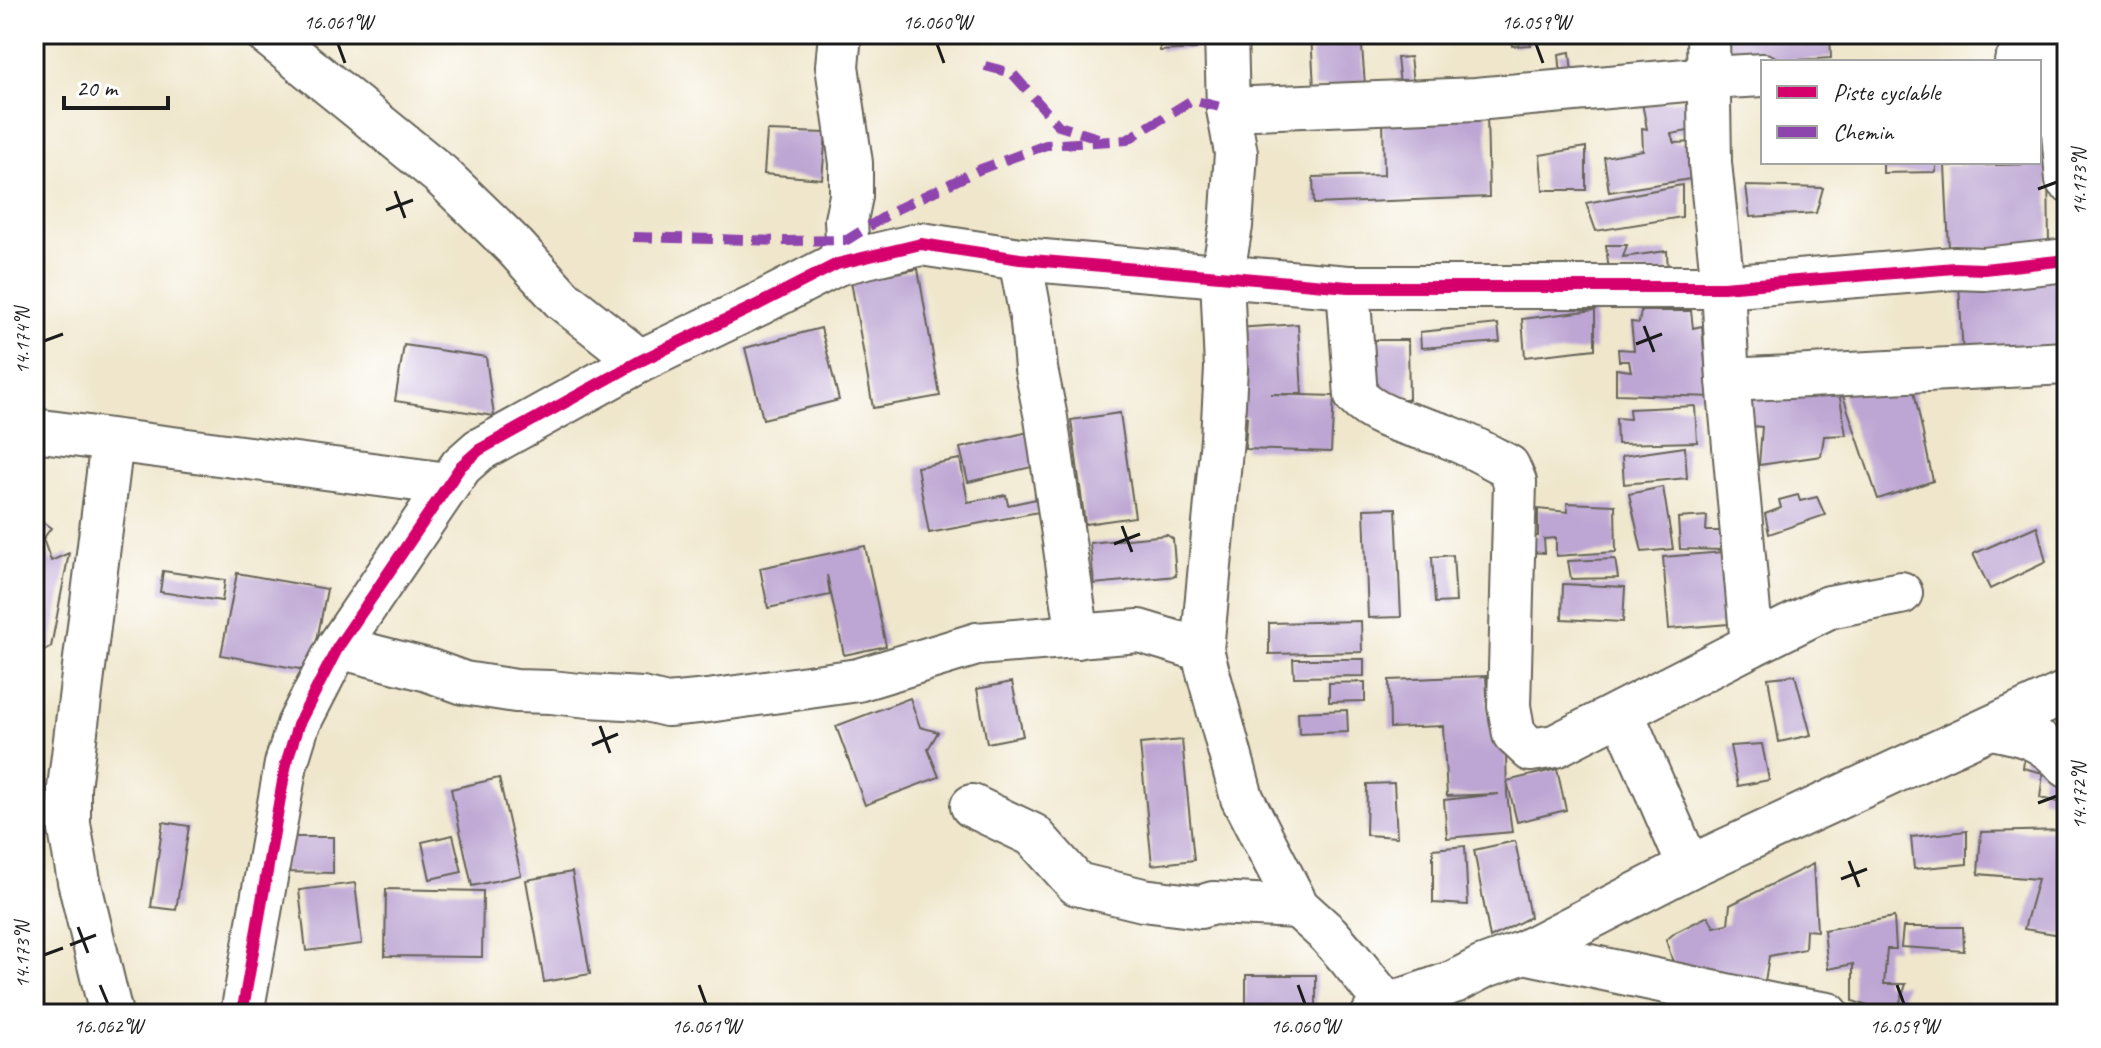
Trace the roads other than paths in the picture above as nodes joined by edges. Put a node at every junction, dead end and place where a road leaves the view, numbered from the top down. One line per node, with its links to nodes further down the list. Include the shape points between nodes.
1 (267, 34): 17 (street, via 441,175 562,299)
2 (840, 34): 13 (street, via 837,66 851,196 847,240)
3 (1226, 34): 9 (street)
4 (1708, 34): 8 (street)
5 (2062, 60): 6 (street); 10 (street)
6 (2041, 61)
7 (1761, 75): 8 (street)
8 (1708, 78): 9 (street, via 1476,99); 16 (street, via 1710,163)
9 (1228, 109): 14 (street, via 1236,153)
10 (2067, 180)
11 (1020, 259): 13 (street, via 921,244); 14 (street); 24 (street)
12 (2067, 260): 16 (street)
13 (837, 264): 17 (street)
14 (1222, 277): 15 (street); 27 (street, via 1226,368)
15 (1348, 287): 16 (street); 29 (street, via 1356,396 1377,412 1450,437 1508,466 1515,482 1509,706 1514,734 1531,750 1555,746)
16 (1723, 287): 19 (street)
17 (640, 361): 22 (street, via 479,450)
18 (2067, 363): 19 (street)
19 (1728, 380): 25 (street)
20 (34, 430): 21 (street)
21 (112, 441): 22 (street); 37 (street, via 69,788 79,881)
22 (448, 484): 26 (street)
23 (1901, 593): 25 (street, via 1829,607)
24 (1078, 637): 26 (street, via 977,644 858,680 667,705 464,683); 27 (street, via 1139,631)
25 (1752, 645): 29 (street)
26 (338, 647): 38 (street, via 298,725 286,764)
27 (1202, 650): 34 (street, via 1242,798)
28 (2067, 692): 30 (street)
29 (1622, 712): 33 (street)
30 (1992, 728): 31 (street, via 2042,743); 33 (street)
31 (2067, 766)
32 (972, 806): 34 (street, via 1033,835 1077,884 1200,907)
33 (1689, 867): 35 (street)
34 (1298, 907): 36 (street, via 1328,934)
35 (1524, 952): 36 (street); 39 (street)
36 (1380, 1009)
37 (111, 1014)
38 (242, 1014)
39 (1828, 1014)

